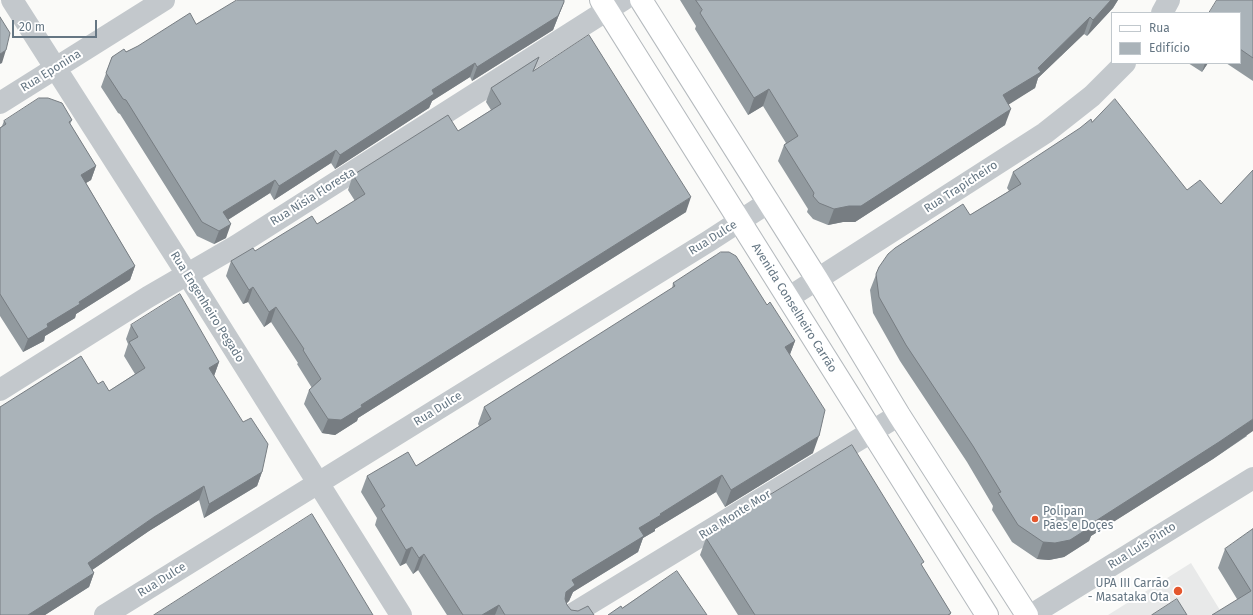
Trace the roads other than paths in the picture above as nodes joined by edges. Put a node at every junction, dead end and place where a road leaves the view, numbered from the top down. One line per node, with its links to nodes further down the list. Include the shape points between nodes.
1 (12, 0): 8 (street, Rua Engenheiro Pegado)
2 (164, 0): 8 (street, Rua Eponina)
3 (641, 0): 10 (main road)
4 (1169, 0): 6 (street)
5 (610, 3): 11 (main road, Avenida Conselheiro Carrão); 12 (street, Rua Nísia Floresta, via 243,242)
6 (1163, 12)
7 (1124, 64): 13 (street, Rua Trapicheiro, via 1092,96 1044,133)
8 (56, 68): 9 (street, Rua Eponina); 12 (street, Rua Engenheiro Pegado)
9 (0, 103)
10 (769, 202): 11 (street, Rua Dulce); 13 (main road)
11 (740, 222): 14 (main road, Avenida Conselheiro Carrão); 19 (street, Rua Dulce)
12 (187, 274): 15 (street, Rua Nísia Floresta); 19 (street, Rua Engenheiro Pegado)
13 (817, 279): 14 (street, Rua Trapicheiro); 16 (main road)
14 (788, 298): 17 (main road, Avenida Conselheiro Carrão)
15 (0, 390)
16 (899, 415): 17 (street, Rua Monte Mor); 24 (main road)
17 (871, 431): 22 (street, Rua Monte Mor); 23 (main road, Avenida Conselheiro Carrão)
18 (1253, 478): 25 (street, Rua Luís Pinto)
19 (318, 483): 20 (street, Rua Dulce); 21 (street, Rua Engenheiro Pegado)
20 (106, 615)
21 (401, 615)
22 (571, 615)
23 (987, 615)
24 (1027, 615)
25 (1030, 615)

